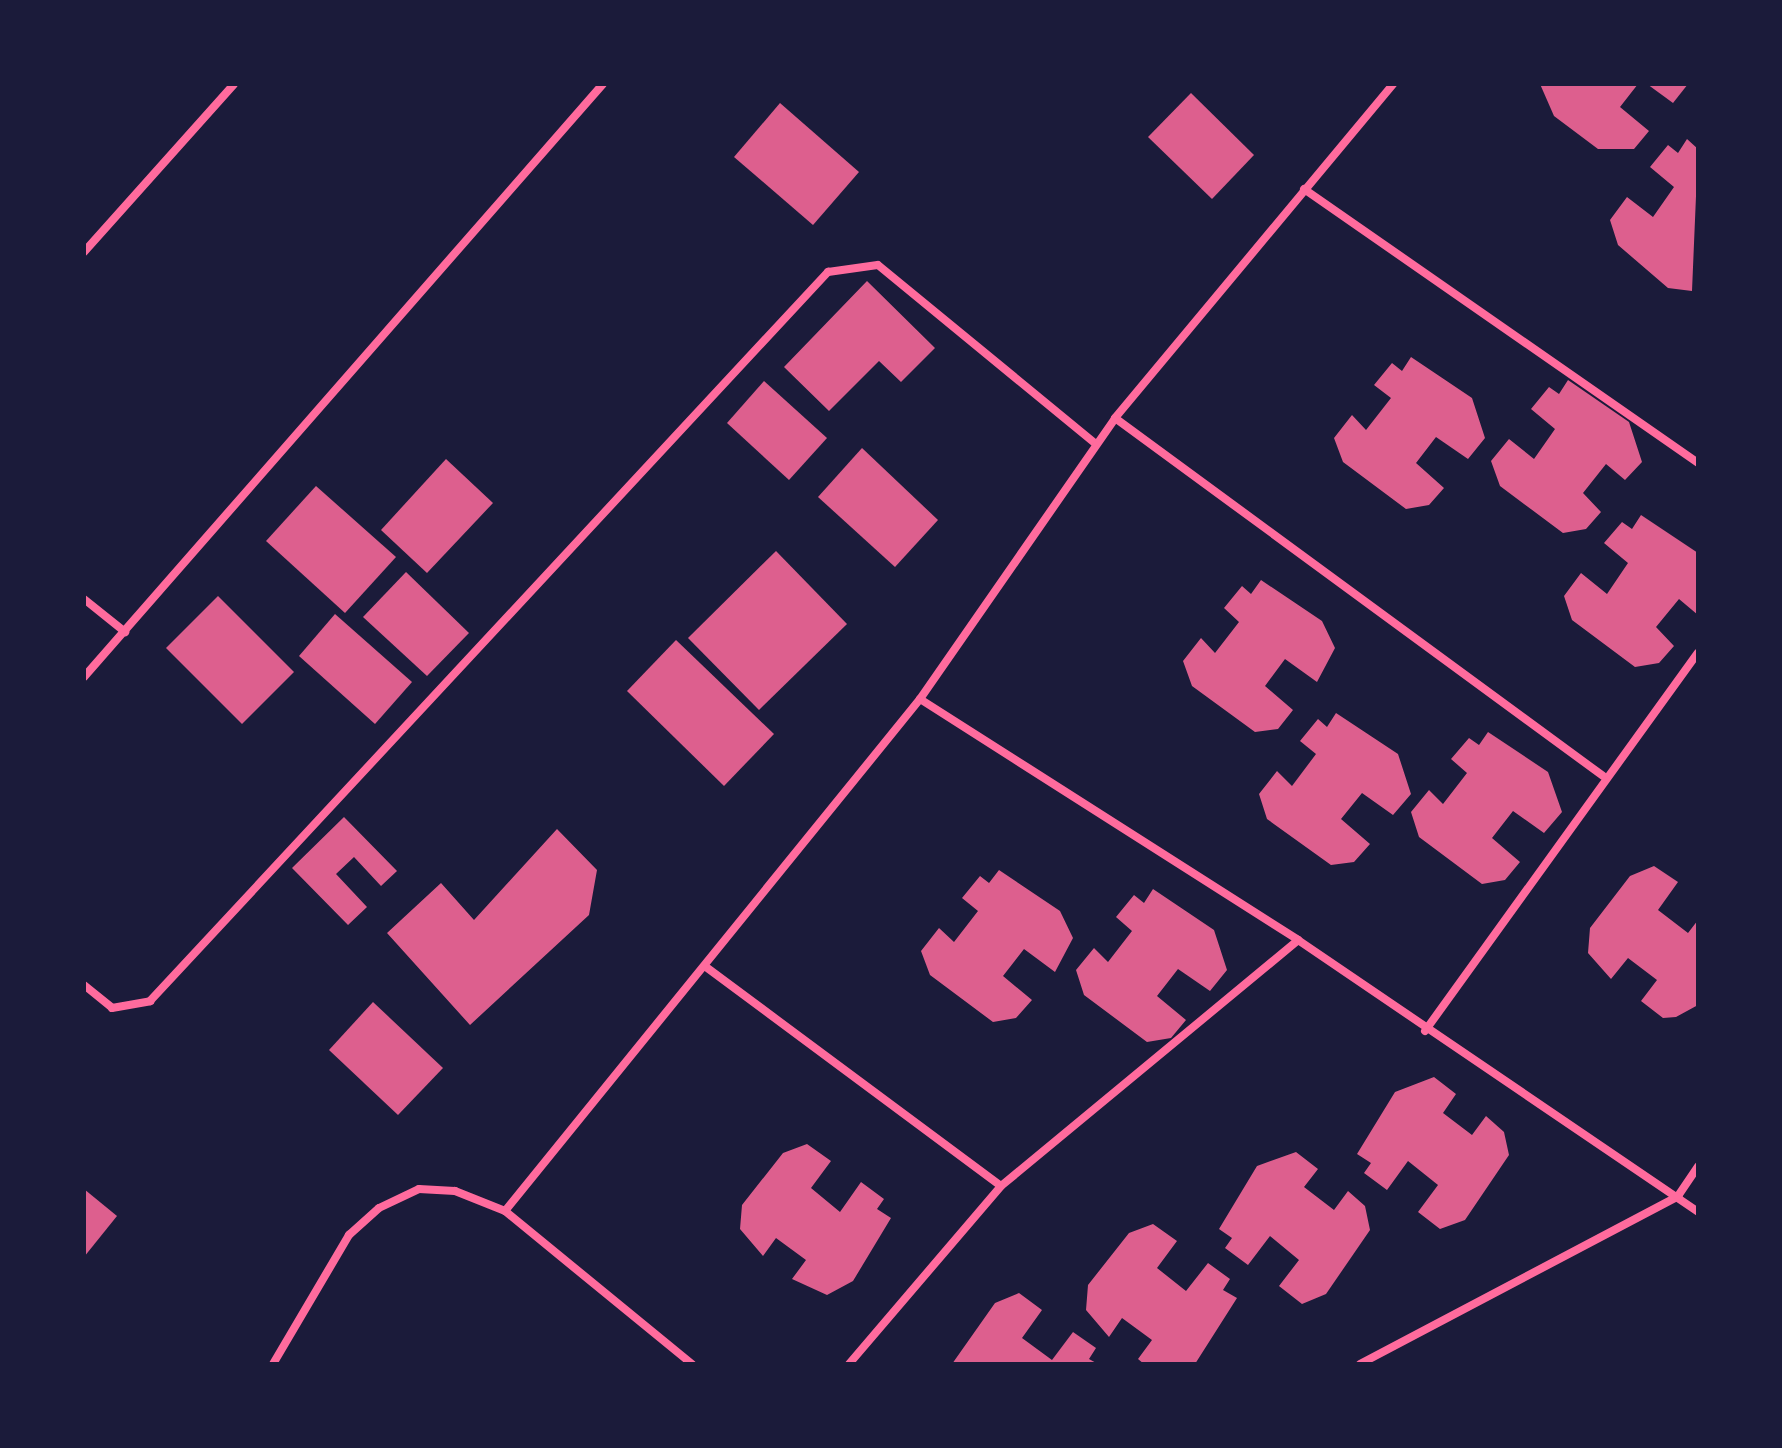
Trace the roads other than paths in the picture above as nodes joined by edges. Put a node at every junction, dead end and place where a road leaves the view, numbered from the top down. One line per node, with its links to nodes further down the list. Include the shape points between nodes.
1 (234, 84): 5 (street)
2 (603, 84): 10 (street)
3 (1393, 84): 4 (street)
4 (1304, 189): 6 (street); 8 (street)
5 (84, 252)
6 (1115, 418): 7 (street); 14 (street)
7 (1096, 444): 13 (street); 17 (street, via 878,265 828,272 150,1001 112,1008)
8 (1698, 463)
9 (84, 599): 10 (street)
10 (125, 632): 12 (street)
11 (1698, 653): 14 (street)
12 (84, 677)
13 (920, 699): 15 (street); 16 (street)
14 (1603, 776): 18 (street)
15 (1298, 940): 18 (street); 20 (street)
16 (706, 967): 20 (street); 22 (street)
17 (84, 985)
18 (1425, 1031): 21 (street)
19 (1698, 1166): 21 (street)
20 (1001, 1186): 26 (street)
21 (1678, 1196): 23 (street); 27 (street)
22 (505, 1211): 24 (street, via 455,1191 419,1189 379,1208 349,1235); 25 (street)
23 (1698, 1212)
24 (273, 1364)
25 (692, 1364)
26 (849, 1364)
27 (1360, 1364)

